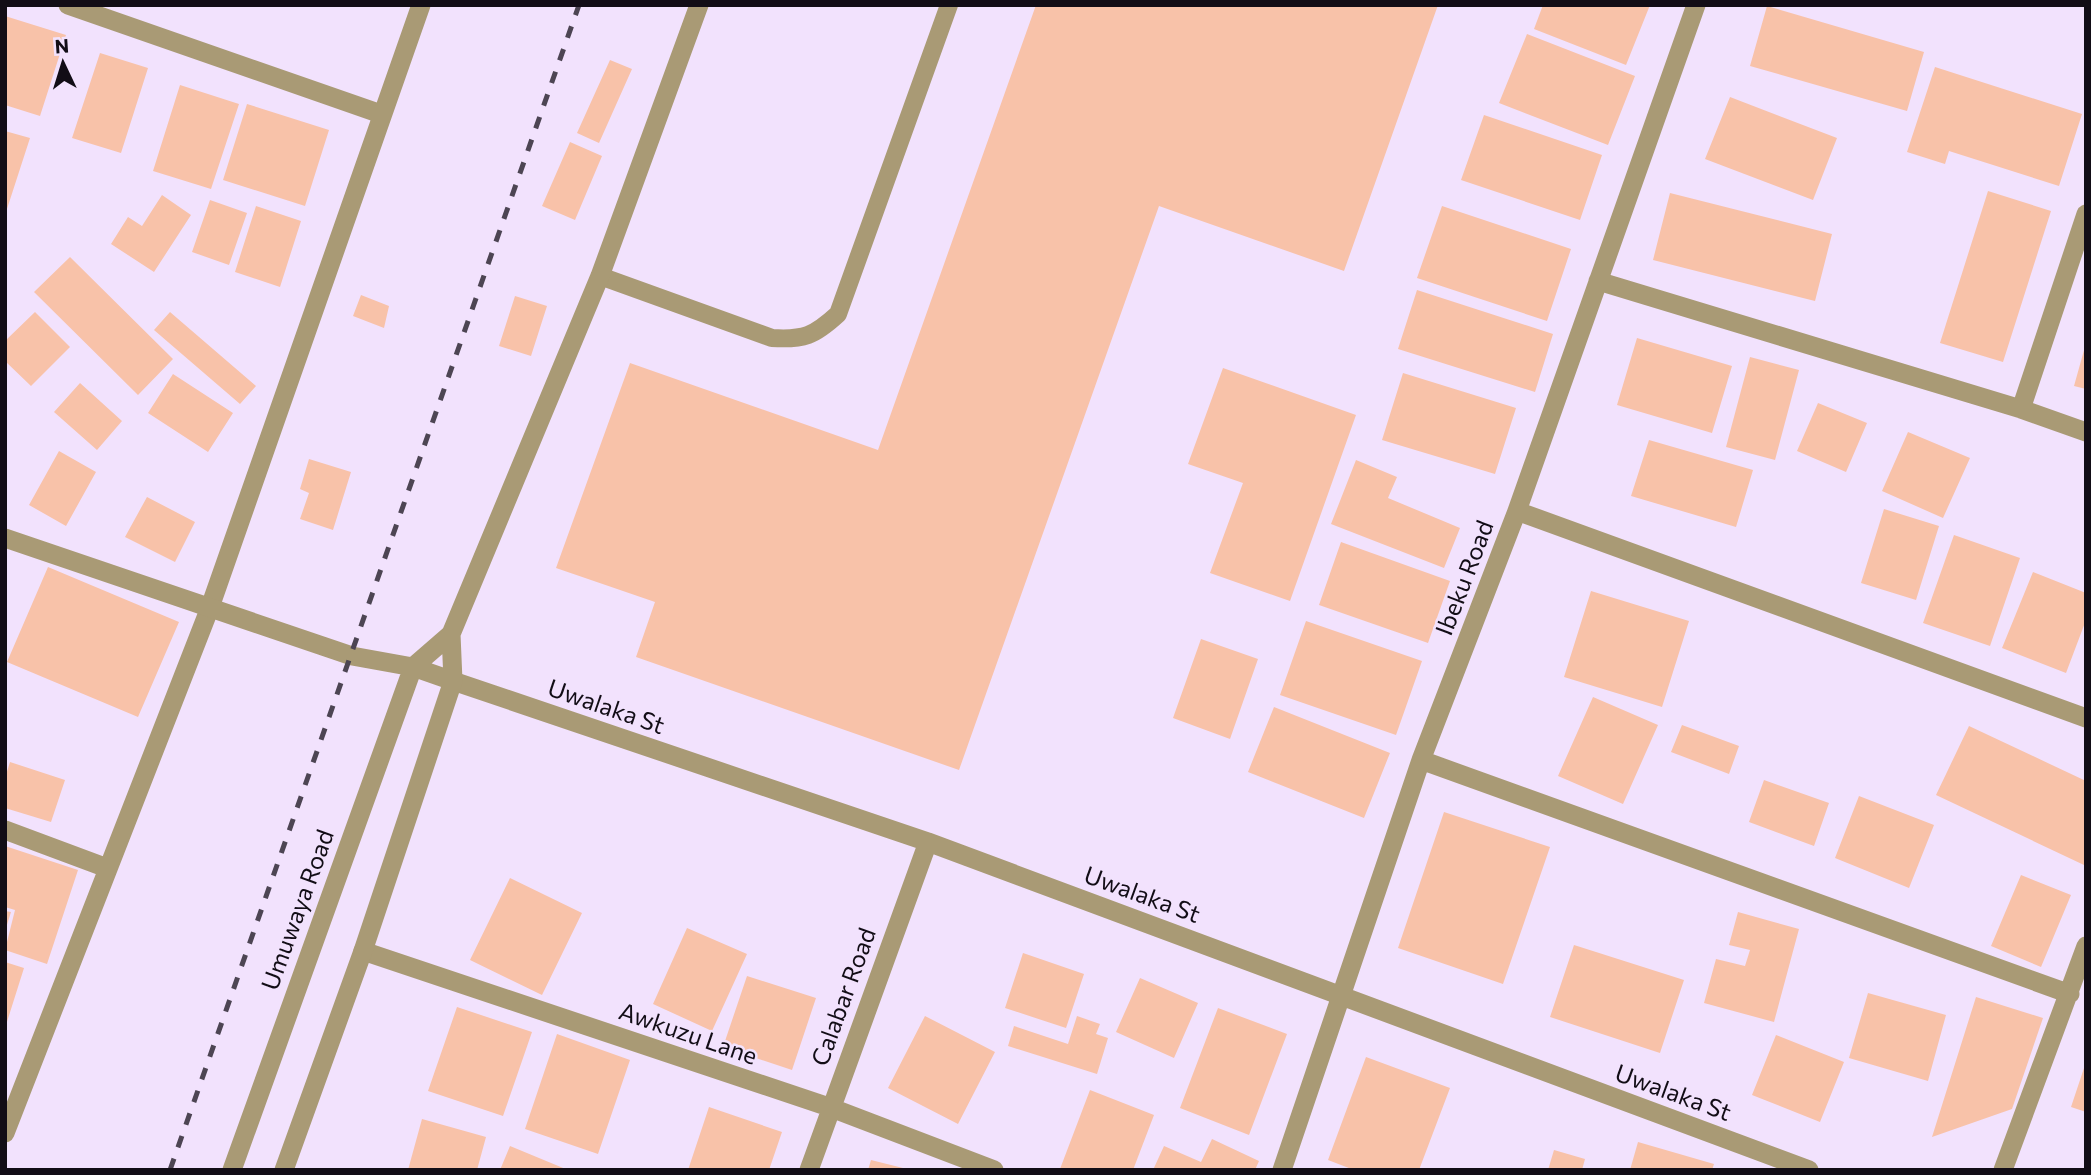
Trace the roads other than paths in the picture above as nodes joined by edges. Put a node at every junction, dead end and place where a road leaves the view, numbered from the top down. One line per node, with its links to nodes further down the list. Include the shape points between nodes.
1 (68, 5): 6 (street)
2 (421, 5): 6 (street)
3 (699, 5): 8 (street)
4 (949, 5): 8 (lane, via 838,314 821,329 800,339 772,338)
5 (1696, 5): 9 (street, Ibeku Road)
6 (381, 114): 14 (street)
7 (2086, 214): 10 (street)
8 (600, 276): 15 (street)
9 (1598, 281): 10 (street); 12 (street, Ibeku Road)
10 (2021, 409): 11 (street)
11 (2086, 432)
12 (1517, 511): 18 (street); 19 (street, Ibeku Road)
13 (5, 538): 14 (street, Uwalaka St)
14 (209, 610): 16 (street, Uwalaka St, via 352,656); 22 (street)
15 (450, 634): 16 (street); 17 (street)
16 (413, 667): 17 (street, Uwalaka St); 30 (street, Umuwaya Road)
17 (453, 681): 21 (street, Uwalaka St); 24 (street)
18 (2086, 718)
19 (1421, 760): 25 (street); 26 (street, Ibeku Road)
20 (5, 830): 22 (street)
21 (928, 842): 26 (street, Uwalaka St); 27 (street, Calabar Road)
22 (107, 868): 28 (street)
23 (2086, 946): 25 (street)
24 (363, 951): 27 (street, Awkuzu Lane); 31 (street)
25 (2070, 994): 36 (street)
26 (1340, 995): 34 (street, Ibeku Road); 35 (street, Uwalaka St)
27 (829, 1107): 32 (street, Calabar Road); 33 (street, Awkuzu Lane)
28 (10, 1108): 29 (street)
29 (5, 1133)
30 (232, 1170)
31 (284, 1170)
32 (809, 1170)
33 (994, 1170)
34 (1282, 1170)
35 (1809, 1170)
36 (2003, 1170)

